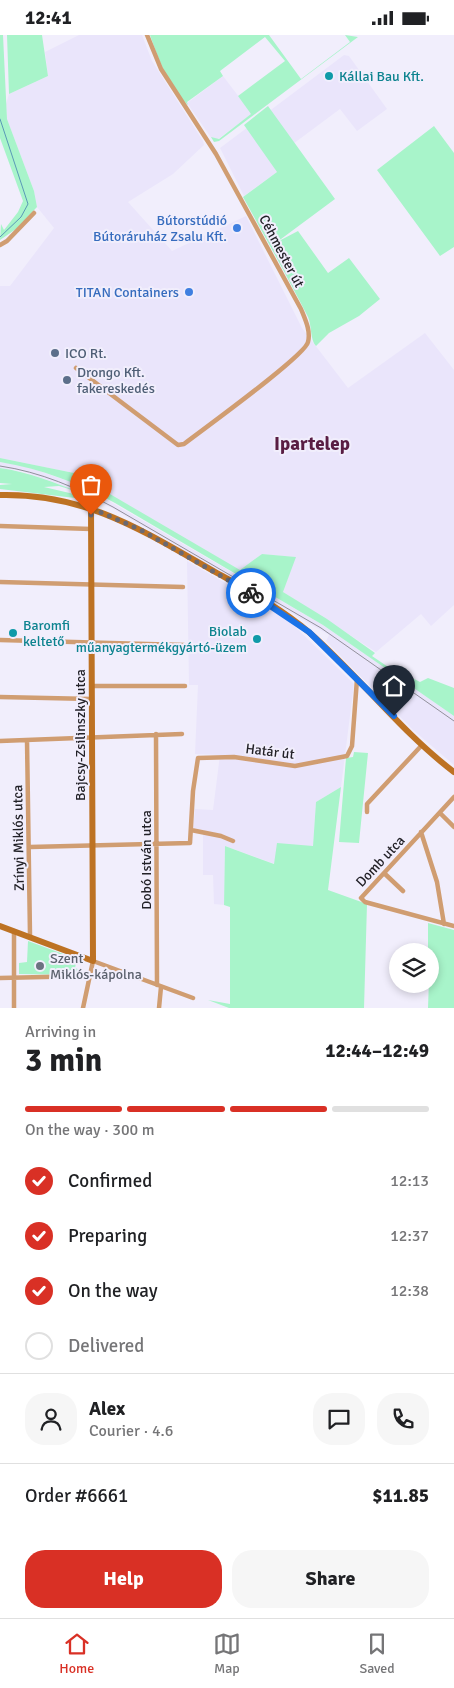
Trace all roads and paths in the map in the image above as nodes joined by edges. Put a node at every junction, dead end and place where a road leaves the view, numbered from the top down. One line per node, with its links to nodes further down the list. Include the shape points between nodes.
1 (147, 35): 4 (street, Céhmester út, via 161,69 216,154 301,309 308,329 308,343 292,361 184,444 173,443)
2 (34, 213): 3 (street)
3 (0, 245)
4 (76, 368)
5 (0, 495): 6 (street, via 48,498)
6 (91, 508): 8 (street, Bajcsy-Zsilinszky utca); 15 (street, via 141,530 278,609 309,632)
7 (0, 526): 8 (street)
8 (91, 529): 10 (street, Bajcsy-Zsilinszky utca)
9 (0, 582): 10 (street)
10 (91, 585): 11 (street); 13 (street, Bajcsy-Zsilinszky utca)
11 (182, 587)
12 (0, 640): 13 (street)
13 (92, 643): 14 (street); 16 (street, Bajcsy-Zsilinszky utca)
14 (184, 645)
15 (357, 679): 25 (street); 31 (street, Határ út, via 352,746 347,756 295,766 234,757 198,757)
16 (92, 686): 17 (street); 19 (street, Bajcsy-Zsilinszky utca)
17 (185, 686)
18 (0, 697): 19 (street)
19 (92, 699): 22 (street, Bajcsy-Zsilinszky utca)
20 (156, 734): 21 (street); 22 (street); 34 (street, Dobó István utca)
21 (182, 734)
22 (92, 739): 23 (street); 36 (street, Bajcsy-Zsilinszky utca)
23 (27, 740): 24 (street); 35 (street, Zrínyi Miklós utca)
24 (0, 741)
25 (422, 745): 26 (street); 28 (street, via 367,804)
26 (454, 772)
27 (454, 797): 29 (street, Domb utca)
28 (367, 812)
29 (440, 813): 30 (street); 32 (street, Domb utca)
30 (454, 827)
31 (191, 830): 33 (street); 34 (street, Határ út, via 190,843)
32 (421, 832): 37 (street, Domb utca); 39 (street, via 437,882)
33 (233, 841)
34 (158, 844): 36 (street); 48 (street, Dobó István utca)
35 (30, 847): 36 (street); 43 (street, Zrínyi Miklós utca)
36 (93, 847): 44 (street, Bajcsy-Zsilinszky utca)
37 (384, 873): 38 (street); 39 (street, Domb utca, via 361,898)
38 (403, 891)
39 (444, 924): 41 (street)
40 (0, 925): 42 (street)
41 (454, 926)
42 (14, 931): 43 (street); 47 (street)
43 (30, 935): 44 (street)
44 (93, 961): 45 (street); 48 (street)
45 (88, 975): 47 (street); 50 (street)
46 (0, 978): 47 (street)
47 (14, 979): 51 (street)
48 (159, 986): 49 (street); 53 (street, Dobó István utca)
49 (193, 998)
50 (83, 1007): 52 (street)
51 (14, 1008)
52 (90, 1008)
53 (160, 1008)

